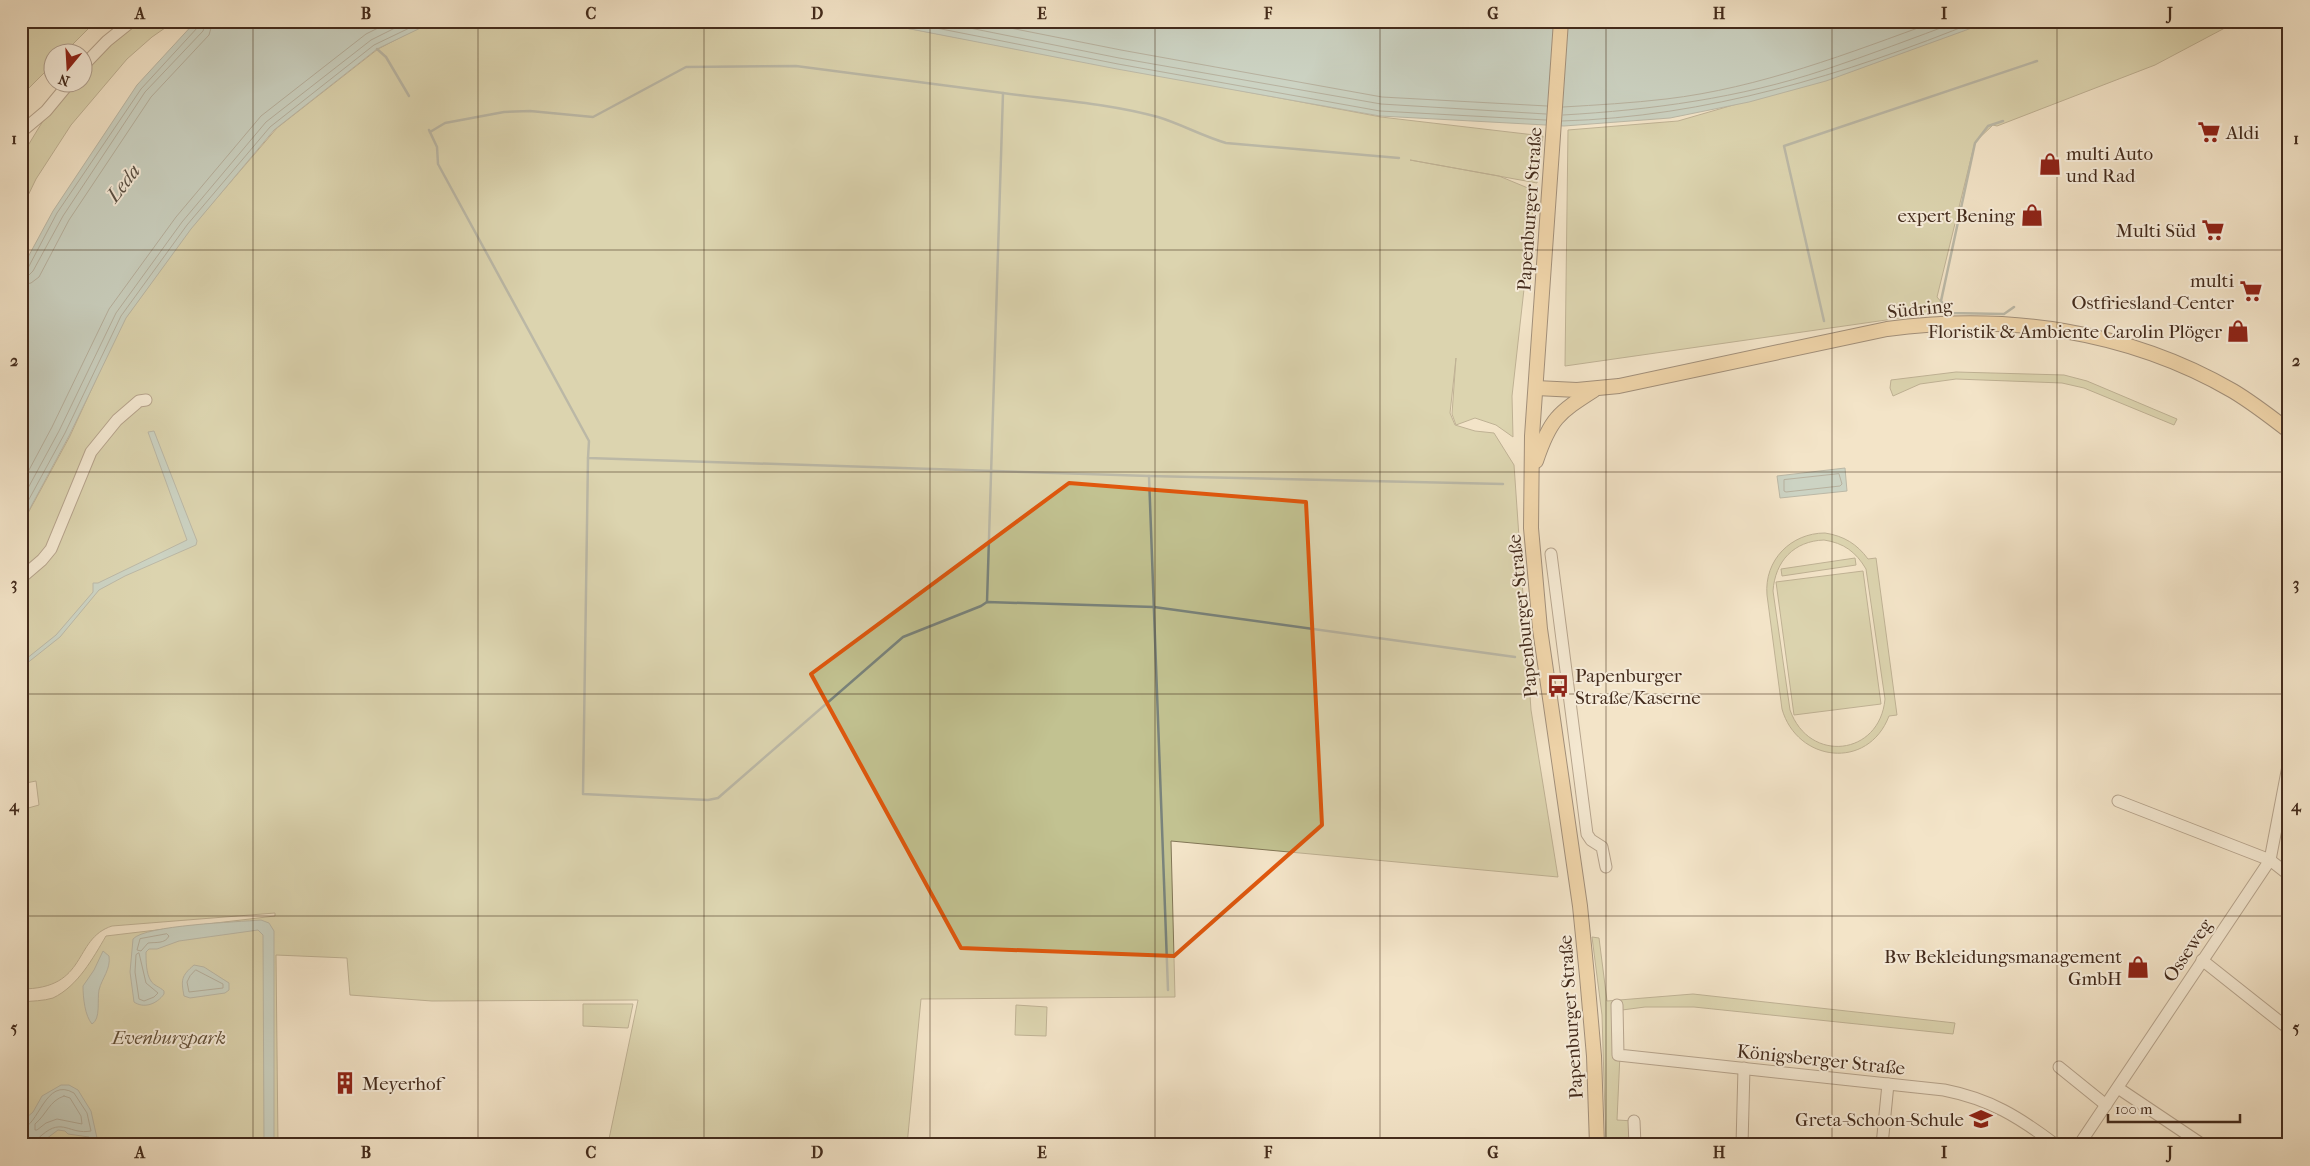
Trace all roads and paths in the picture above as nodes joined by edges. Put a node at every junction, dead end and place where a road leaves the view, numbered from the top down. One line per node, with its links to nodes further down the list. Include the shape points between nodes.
1 (132, 21): 3 (street)
2 (1561, 21): 6 (main road, Papenburger Straße)
3 (92, 57)
4 (62, 92): 5 (street, via 46,111)
5 (21, 132)
6 (1536, 388): 7 (main road, Südring); 10 (main road, Papenburger Straße)
7 (1597, 388): 9 (main road, Südring, via 1647,381 1887,329 1997,322 2103,339 2174,362 2234,392); 10 (main road, via 1553,421)
8 (146, 400): 12 (street, via 140,400 117,420 91,452 51,549)
9 (2289, 431)
10 (1532, 474): 27 (main road, Papenburger Straße, via 1535,586 1588,976)
11 (1551, 554): 16 (street, via 1587,834 1602,847)
12 (21, 578)
13 (2289, 761): 15 (street, Osseweg)
14 (2118, 801): 15 (street)
15 (2270, 860): 17 (street); 18 (street, Osseweg)
16 (1606, 867)
17 (2289, 875)
18 (2202, 960): 20 (street); 24 (street, Osseweg)
19 (1617, 1005): 22 (street, Königsberger Straße, via 1618,1055)
20 (2289, 1029)
21 (2059, 1067): 25 (street)
22 (1744, 1068): 23 (street, Königsberger Straße); 29 (street)
23 (1888, 1084): 30 (street); 31 (street, Königsberger Straße, via 1972,1095 1997,1106)
24 (2118, 1088): 25 (street, Osseweg); 33 (street)
25 (2106, 1105): 32 (street, Osseweg)
26 (1634, 1121): 28 (street)
27 (1597, 1145)
28 (1634, 1145)
29 (1742, 1145)
30 (1882, 1145)
31 (2056, 1145)
32 (2079, 1145)
33 (2203, 1145)

